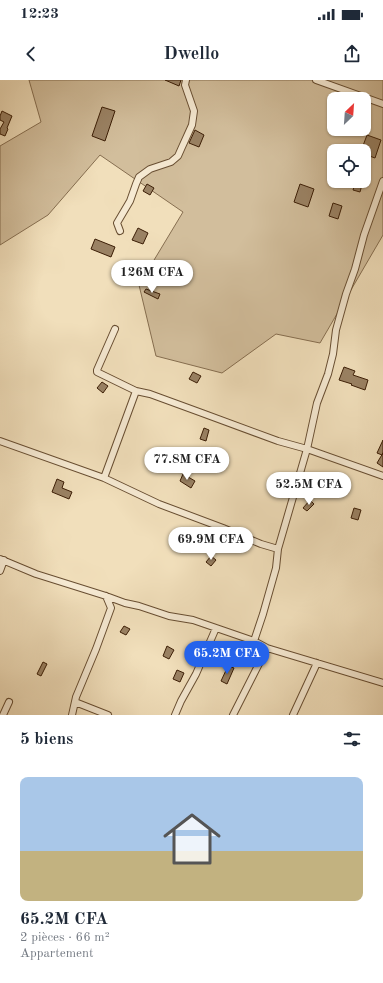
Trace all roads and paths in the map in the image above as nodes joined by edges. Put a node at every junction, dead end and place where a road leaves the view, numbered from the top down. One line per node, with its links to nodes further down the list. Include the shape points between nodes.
1 (186, 80): 5 (street, via 185,85 194,111 192,125 178,156 139,177 130,201 118,220)
2 (316, 80): 3 (street)
3 (383, 104)
4 (383, 181): 9 (street, via 346,294 328,374 317,403)
5 (120, 231)
6 (115, 328): 7 (street, via 97,372)
7 (136, 391): 9 (street, via 278,442); 11 (street)
8 (0, 441): 11 (street)
9 (307, 449): 10 (street); 12 (street)
10 (383, 476)
11 (104, 478): 12 (street, via 158,504)
12 (278, 549): 19 (street, via 276,568)
13 (2, 560): 14 (street); 15 (street, via 36,574)
14 (0, 571)
15 (106, 596): 16 (street); 17 (street)
16 (125, 603): 17 (street); 18 (street)
17 (111, 608): 24 (street)
18 (216, 628): 19 (street); 28 (street)
19 (254, 641): 20 (street)
20 (267, 648): 21 (street); 29 (street)
21 (317, 663): 22 (street); 30 (street)
22 (383, 683)
23 (9, 702): 25 (street)
24 (75, 702): 26 (street); 27 (street)
25 (3, 715)
26 (72, 715)
27 (108, 715)
28 (175, 715)
29 (233, 715)
30 (293, 715)

